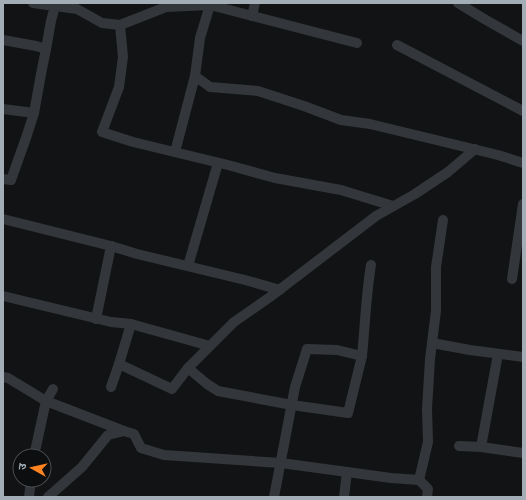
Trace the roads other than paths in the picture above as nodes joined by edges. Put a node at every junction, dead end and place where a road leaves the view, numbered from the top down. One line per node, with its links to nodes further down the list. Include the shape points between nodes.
1 (33, 3): 6 (street)
2 (255, 3): 7 (street)
3 (458, 3): 10 (street)
4 (209, 4): 5 (street); 7 (street); 14 (street, via 200,38)
5 (166, 5): 8 (street)
6 (55, 6): 8 (street, via 77,9 102,23); 13 (street)
7 (252, 16): 11 (street)
8 (120, 25): 19 (street, via 123,57 119,87 102,132)
9 (3, 40): 13 (street)
10 (523, 41)
11 (357, 43)
12 (398, 45): 16 (street)
13 (46, 49): 17 (street)
14 (195, 76): 18 (street, via 210,87 258,91 341,120 370,124); 19 (street)
15 (3, 109): 17 (street)
16 (523, 111)
17 (34, 113): 22 (street, via 11,180)
18 (475, 149): 20 (street); 24 (street, via 448,172)
19 (175, 152): 21 (street)
20 (523, 162)
21 (218, 163): 24 (street, via 275,178 341,190); 29 (street)
22 (3, 179)
23 (523, 204): 30 (street)
24 (393, 206): 31 (street, via 376,216)
25 (3, 219): 27 (street)
26 (443, 220): 35 (street, via 436,267 436,311)
27 (111, 246): 29 (street); 33 (street)
28 (371, 265): 38 (street)
29 (188, 266): 31 (street)
30 (512, 279)
31 (280, 290): 36 (street, via 234,322)
32 (3, 296): 33 (street)
33 (96, 318): 34 (street)
34 (131, 324): 36 (street); 40 (street)
35 (432, 343): 37 (street); 54 (street, via 427,409 428,442)
36 (210, 346): 41 (street)
37 (498, 354): 39 (street); 49 (street)
38 (362, 356): 46 (street, via 337,350 308,350 295,387); 46 (street, via 348,413)
39 (523, 357)
40 (119, 364): 41 (street, via 172,389); 43 (street)
41 (188, 368): 46 (street, via 218,391)
42 (3, 377): 45 (street)
43 (111, 387)
44 (53, 389): 45 (street)
45 (46, 401): 47 (street); 50 (street)
46 (292, 405): 52 (street)
47 (124, 431): 52 (street, via 134,434 141,448 164,455); 55 (street, via 108,435 82,467)
48 (459, 446): 49 (street)
49 (481, 447): 51 (street)
50 (36, 448)
51 (523, 453)
52 (281, 463): 53 (street); 56 (street)
53 (347, 472): 54 (street); 57 (street)
54 (419, 480): 58 (street, via 428,490)
55 (48, 497)
56 (274, 497)
57 (344, 497)
58 (427, 497)

